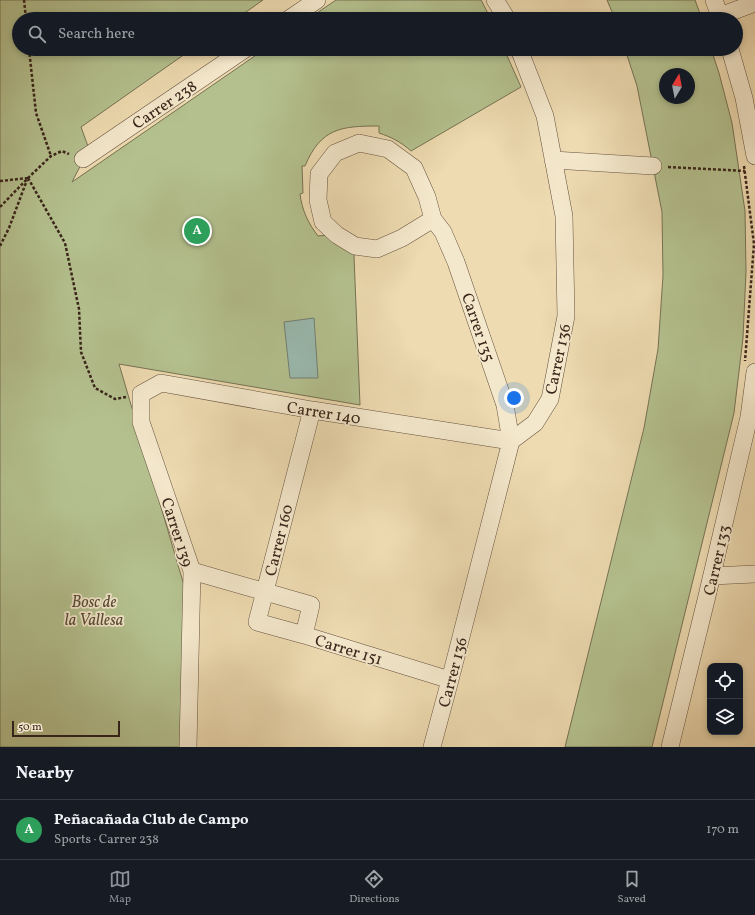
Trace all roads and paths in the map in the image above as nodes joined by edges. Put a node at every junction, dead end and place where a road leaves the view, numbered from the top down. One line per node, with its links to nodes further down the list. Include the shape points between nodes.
1 (24, 0): 6 (path)
2 (317, 0): 7 (street)
3 (495, 0): 8 (street)
4 (714, 0): 9 (street)
5 (755, 4): 10 (street)
6 (25, 12)
7 (299, 12)
8 (503, 12)
9 (718, 12)
10 (735, 12)
11 (30, 56): 15 (path, via 36,113)
12 (235, 56): 16 (street, Carrer 238)
13 (522, 56): 17 (street, Carrer 136, via 545,116)
14 (732, 56): 18 (street, via 744,98)
15 (51, 156): 16 (path, via 62,151); 21 (path)
16 (83, 159)
17 (553, 160): 19 (street); 29 (street, Carrer 136, via 564,216 566,316 550,399 535,423)
18 (749, 160): 20 (path)
19 (654, 166): 20 (path)
20 (745, 171): 26 (path, via 754,244)
21 (28, 178): 22 (path); 23 (path); 25 (path); 27 (path, via 65,243 79,309 81,352 95,388 116,399)
22 (0, 181)
23 (0, 207)
24 (433, 219): 24 (street, Carrer 135, via 428,197 414,168 388,149 359,143 335,153 319,174 318,200 323,222 355,246 378,248 402,238); 29 (street, Carrer 135, via 443,232 456,262 505,405)
25 (0, 246)
26 (750, 370): 32 (street, Carrer 133, via 749,417)
27 (141, 394): 28 (street, Carrer 140, via 161,383); 30 (street, Carrer 139, via 141,422)
28 (312, 410): 29 (street, Carrer 140); 33 (street, Carrer 160)
29 (511, 441): 35 (street, Carrer 136)
30 (192, 571): 33 (street, Carrer 151); 36 (street, Carrer 139)
31 (755, 574): 32 (street)
32 (712, 576): 38 (street, Carrer 133)
33 (265, 592): 34 (street, Carrer 151, via 311,605); 34 (street, Carrer 160, via 257,622)
34 (304, 635): 35 (street, Carrer 151)
35 (450, 680): 37 (street, Carrer 136)
36 (188, 747)
37 (432, 747)
38 (670, 747)

